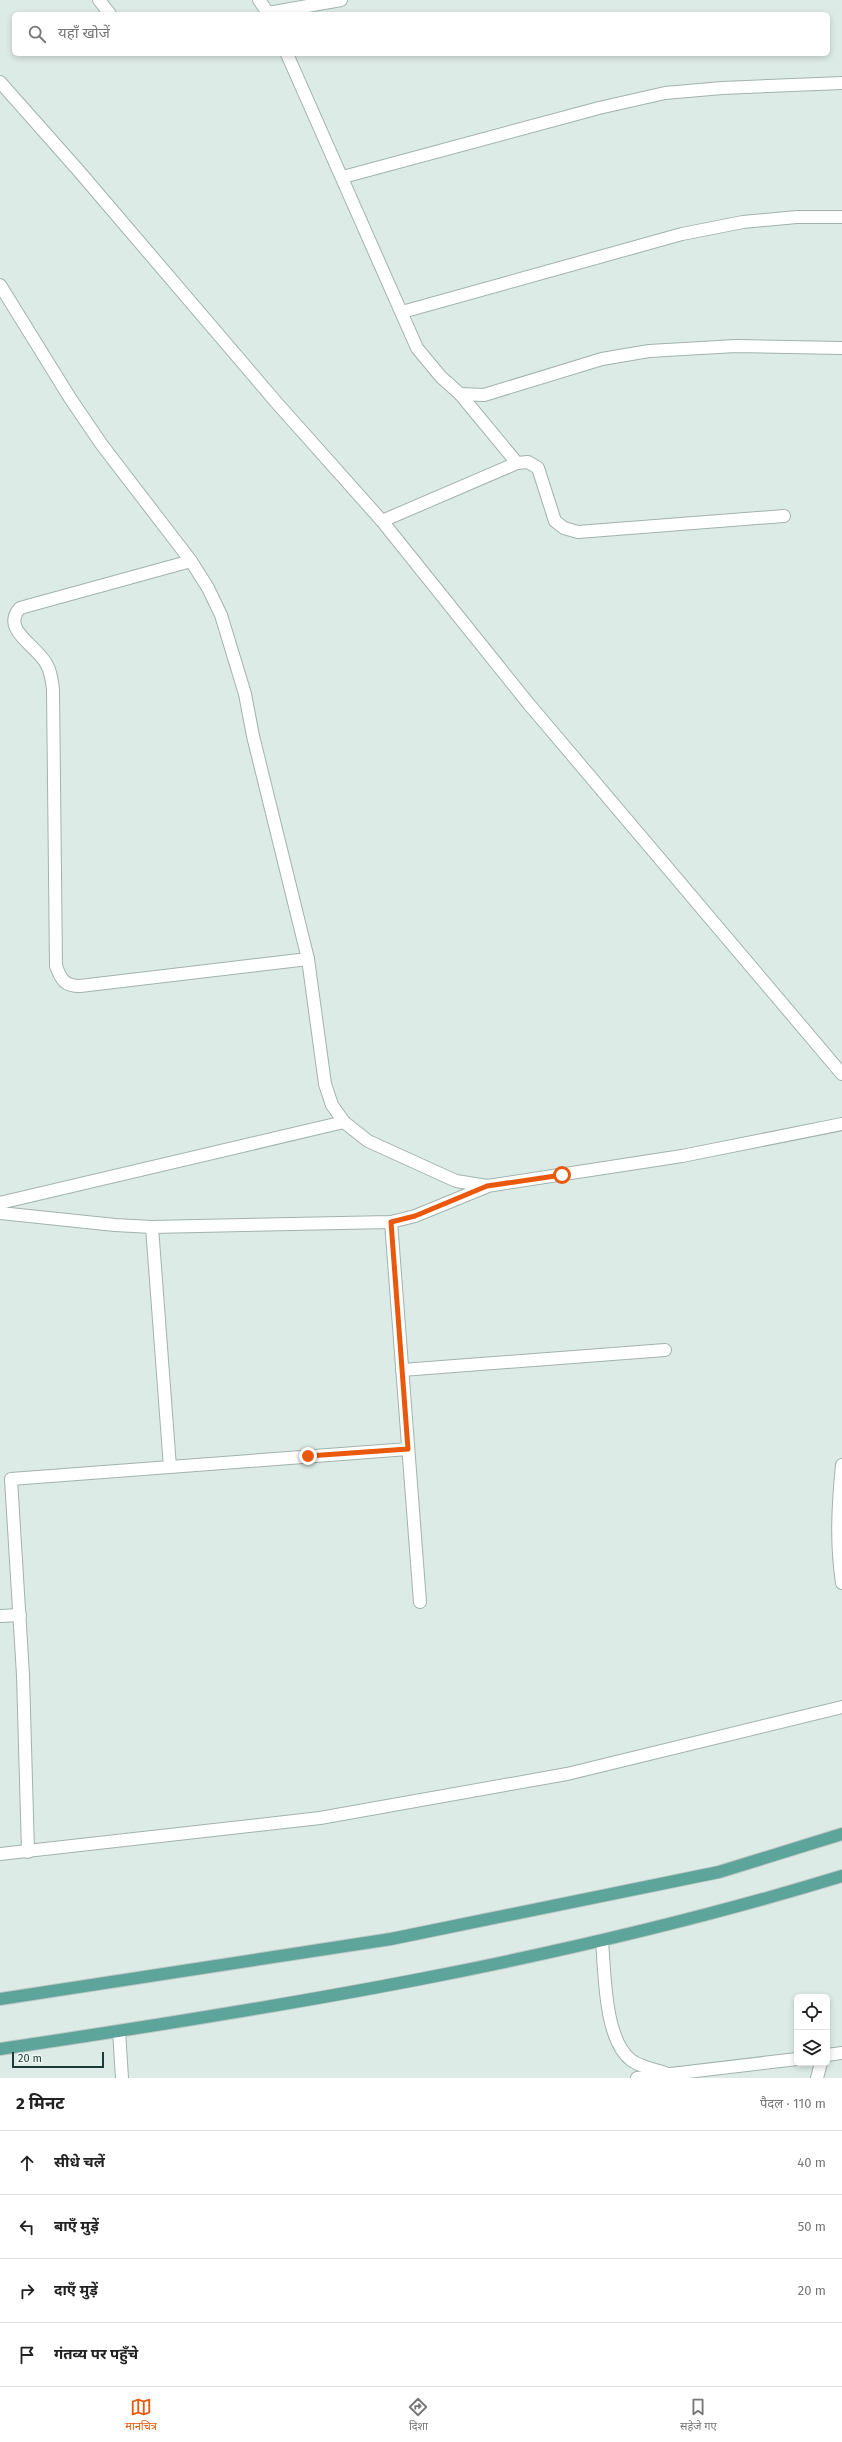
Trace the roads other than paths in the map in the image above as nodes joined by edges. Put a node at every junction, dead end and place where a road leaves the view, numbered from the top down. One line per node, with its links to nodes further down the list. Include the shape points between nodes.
1 (99, 0): 4 (street)
2 (259, 0): 5 (street)
3 (341, 0): 6 (street)
4 (108, 12)
5 (267, 12)
6 (274, 12)
7 (288, 56): 10 (street)
8 (0, 82): 18 (street)
9 (842, 83): 10 (street, via 665,93 599,108)
10 (343, 177): 13 (street)
11 (842, 217): 13 (street, via 797,217 743,222 682,234)
12 (0, 285): 19 (street, via 102,445)
13 (402, 312): 15 (street, via 417,348 441,377)
14 (842, 348): 15 (street, via 736,346 649,351 602,359 484,395)
15 (460, 394): 16 (street)
16 (517, 463): 17 (street, via 528,462 538,468 555,521 564,528 578,532); 18 (street)
17 (784, 516)
18 (382, 521): 21 (street, via 528,703)
19 (191, 561): 20 (street, via 208,588 220,615 245,694); 20 (street, via 20,608 14,614 12,624 16,632 47,664 53,689 56,966 61,980 70,986 80,986)
20 (308, 959): 22 (street, via 325,1084 332,1105)
21 (842, 1074)
22 (344, 1122): 24 (street, via 368,1141 433,1172 456,1181); 25 (street)
23 (842, 1124): 24 (street, via 682,1156)
24 (487, 1186): 27 (street, via 415,1216)
25 (0, 1203)
26 (0, 1213): 28 (street, via 115,1225)
27 (391, 1222): 28 (street); 30 (street)
28 (152, 1226): 33 (street)
29 (665, 1350): 30 (street)
30 (402, 1370): 31 (street)
31 (408, 1449): 33 (street); 35 (street)
32 (842, 1465): 34 (street, via 837,1521)
33 (170, 1467): 36 (street, via 11,1479)
34 (842, 1583)
35 (420, 1602)
36 (20, 1615): 37 (street); 40 (street)
37 (0, 1616)
38 (842, 1707): 40 (street, via 567,1774 320,1818)
39 (842, 1834): 44 (main road, via 719,1872 391,1939)
40 (28, 1852): 41 (street)
41 (0, 1854)
42 (842, 1876): 43 (main road)
43 (602, 1942): 45 (main road, via 410,1981); 51 (street, via 611,2017 620,2048 631,2060)
44 (0, 1999)
45 (119, 2031): 46 (main road); 52 (street)
46 (0, 2049)
47 (842, 2053): 48 (street)
48 (830, 2055)
49 (794, 2058): 51 (street)
50 (820, 2066): 54 (street)
51 (668, 2076): 53 (street)
52 (122, 2078)
53 (637, 2078)
54 (817, 2078)

